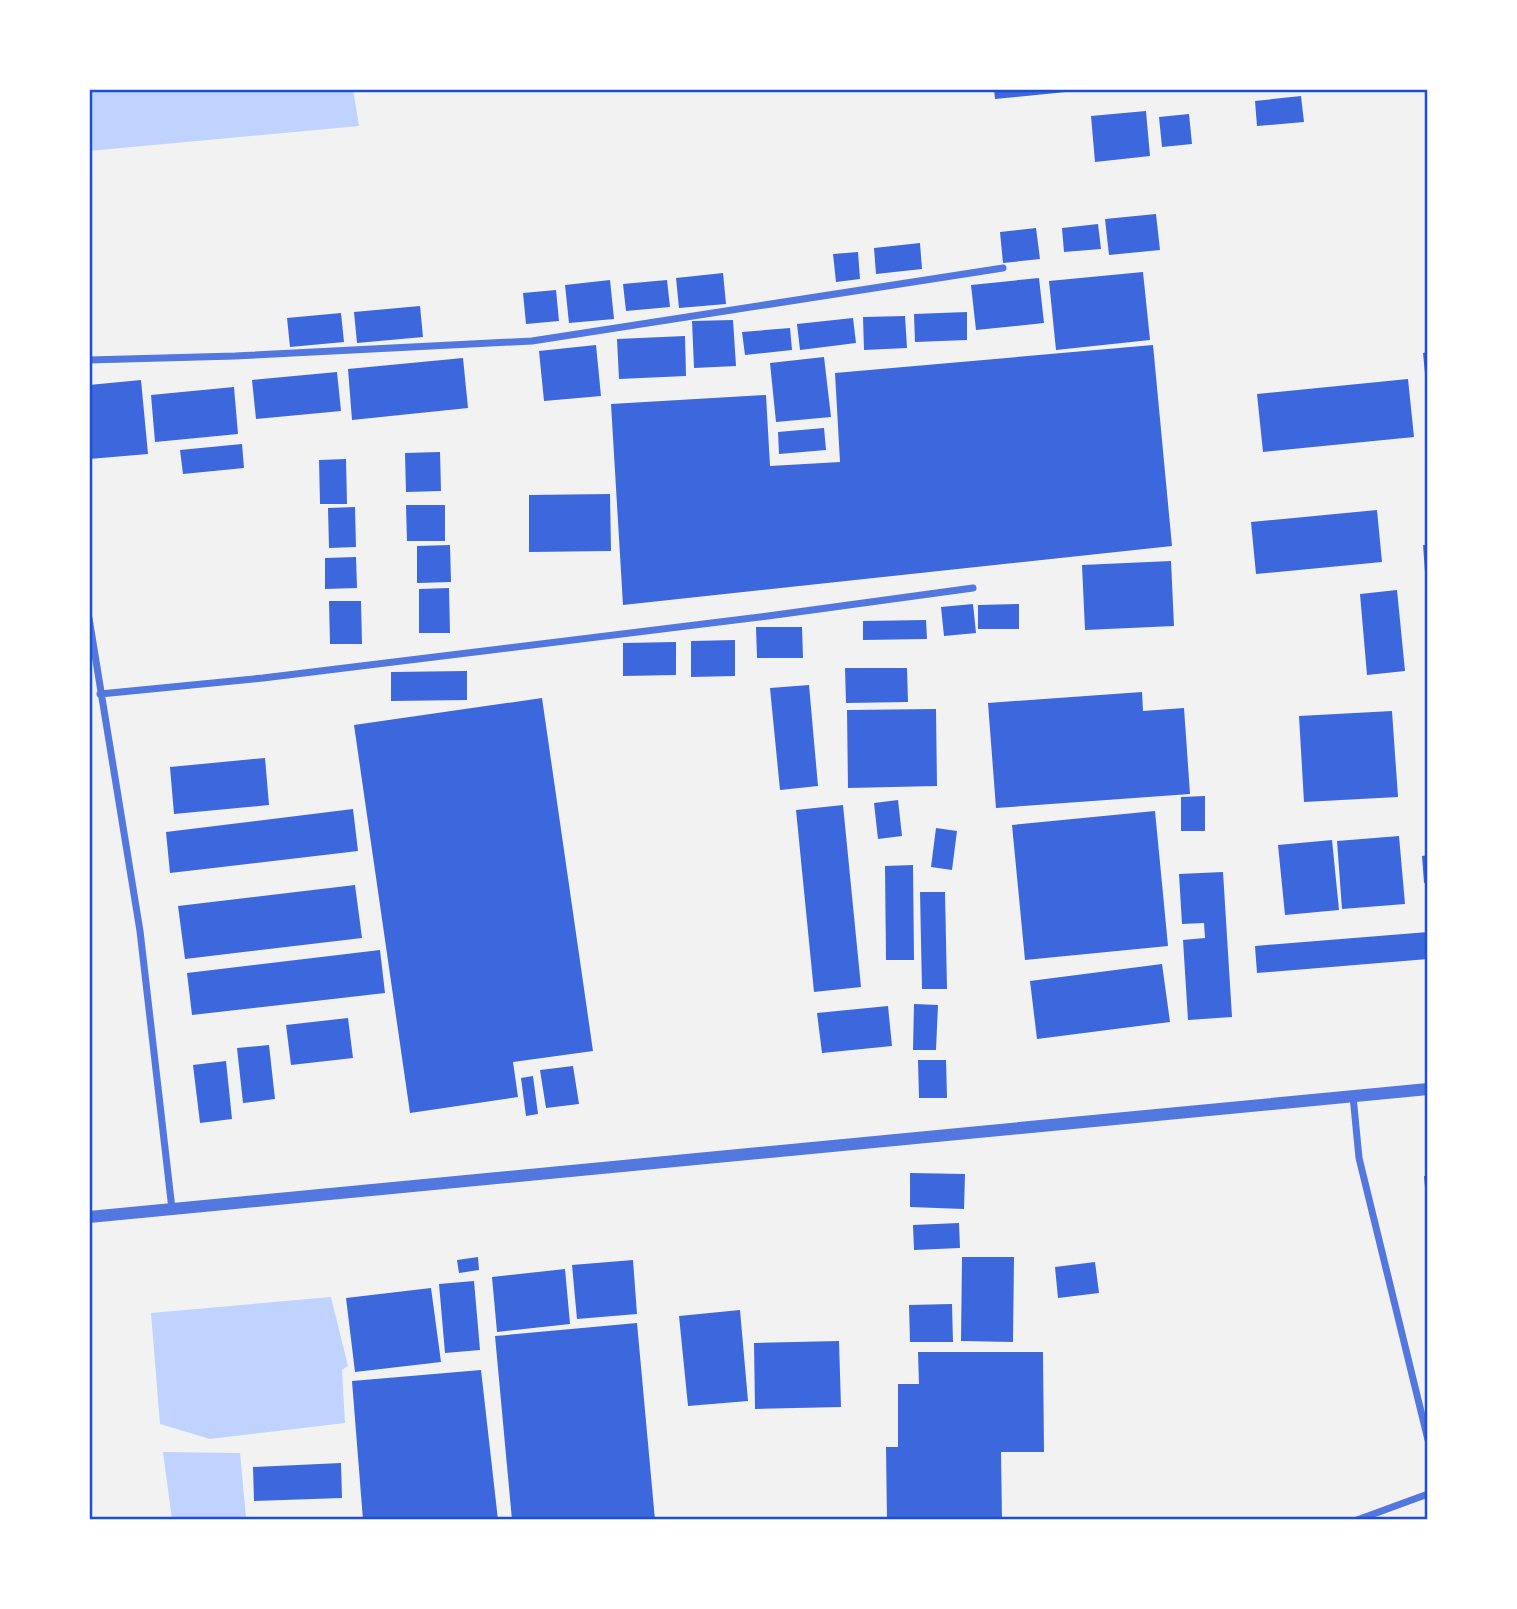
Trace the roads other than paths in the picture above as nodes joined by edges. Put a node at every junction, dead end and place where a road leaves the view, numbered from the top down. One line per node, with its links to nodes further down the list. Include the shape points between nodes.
1 (1003, 268): 2 (street, via 532,341)
2 (89, 360)
3 (973, 588): 6 (street, via 263,678)
4 (89, 618): 5 (street)
5 (93, 676): 6 (street)
6 (100, 694): 10 (street, via 140,931)
7 (1428, 1082): 10 (street)
8 (1428, 1089): 9 (street)
9 (1353, 1096): 10 (street); 13 (street, via 1359,1158)
10 (171, 1205): 11 (street); 12 (street)
11 (89, 1209)
12 (89, 1217)
13 (1428, 1440)
14 (1428, 1493): 15 (street)
15 (1357, 1520)

